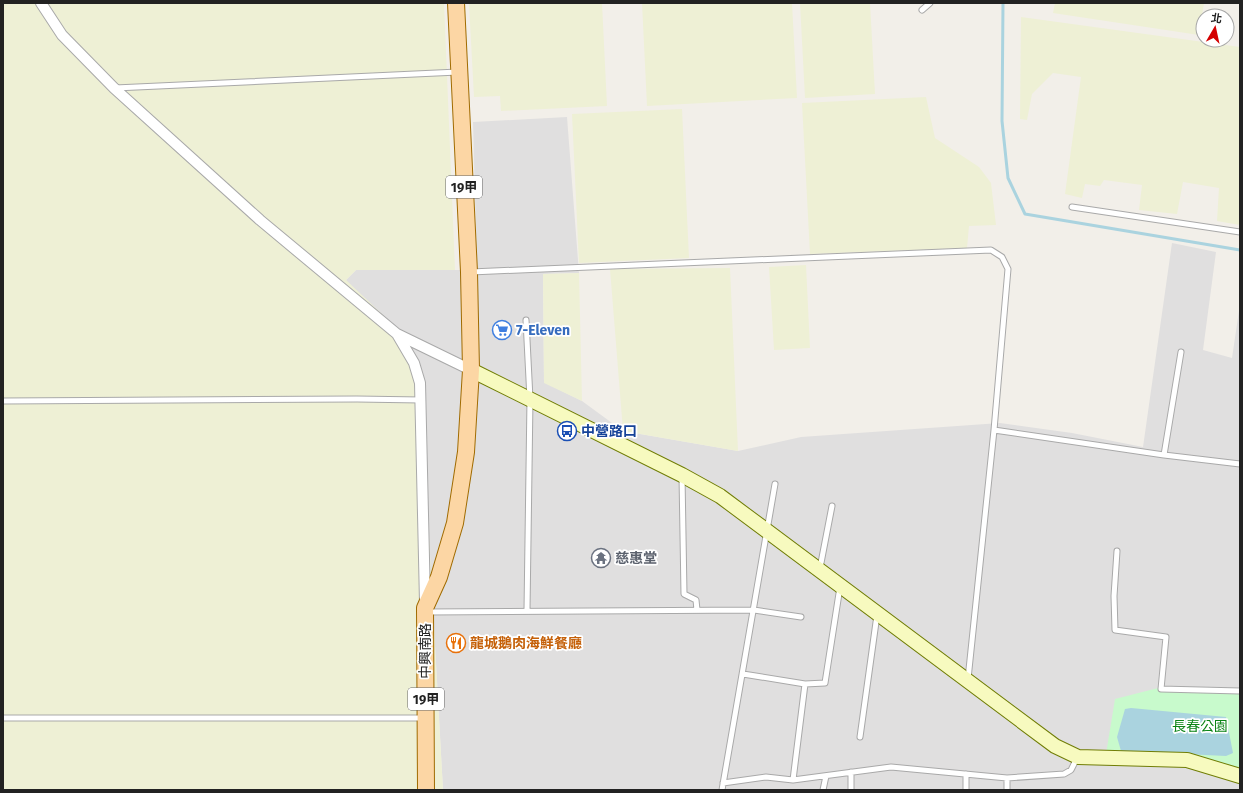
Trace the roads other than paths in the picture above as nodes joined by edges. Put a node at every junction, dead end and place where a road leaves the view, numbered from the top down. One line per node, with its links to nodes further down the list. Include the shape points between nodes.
1 (41, 3): 6 (street, via 62,35)
2 (456, 3): 5 (main road, 19甲)
3 (930, 3): 4 (lane)
4 (922, 10)
5 (458, 72): 6 (lane); 9 (main road, 19甲)
6 (114, 88): 11 (street, via 260,220)
7 (1072, 207): 8 (lane)
8 (1240, 232)
9 (469, 272): 13 (main road, 19甲); 17 (lane, via 991,250 1002,258 1008,269)
10 (526, 320): 14 (lane)
11 (396, 334): 13 (street); 15 (street, via 414,363 420,383)
12 (1181, 352): 18 (lane)
13 (471, 370): 14 (street); 27 (main road, 19甲, via 466,452 455,523 439,577)
14 (530, 399): 20 (street); 28 (lane)
15 (421, 400): 16 (lane); 27 (street)
16 (3, 401)
17 (994, 430): 18 (lane); 34 (lane)
18 (1164, 455): 19 (lane)
19 (1240, 464)
20 (682, 475): 23 (street, via 720,496); 29 (lane, via 684,594 696,600)
21 (775, 484): 23 (lane)
22 (832, 506): 25 (lane)
23 (768, 532): 25 (street); 30 (lane)
24 (1117, 551): 36 (lane, via 1114,596 1116,630 1166,637 1161,689)
25 (820, 571): 26 (street)
26 (840, 586): 31 (street); 35 (lane, via 825,683)
27 (425, 610): 28 (lane); 38 (main road, 中興南路 / 19甲)
28 (527, 610): 29 (lane)
29 (697, 610): 30 (lane)
30 (754, 610): 32 (lane); 33 (lane)
31 (877, 613): 34 (street); 39 (lane)
32 (801, 617)
33 (743, 674): 35 (lane); 47 (lane)
34 (968, 681): 40 (street, via 1055,746)
35 (804, 684): 46 (lane)
36 (1240, 691)
37 (3, 718): 38 (lane)
38 (426, 718): 48 (main road, 中興南路 / 19甲)
39 (860, 737)
40 (1078, 757): 44 (street, via 1187,760); 45 (lane, via 1071,770 1064,774)
41 (851, 772): 42 (lane, via 891,766); 43 (lane); 51 (lane)
42 (966, 774): 45 (lane); 52 (lane)
43 (826, 776): 46 (lane); 50 (lane)
44 (1240, 776)
45 (1007, 778): 53 (lane)
46 (793, 780): 47 (lane, via 766,777)
47 (723, 783): 49 (lane)
48 (426, 790)
49 (722, 790)
50 (823, 790)
51 (851, 790)
52 (966, 790)
53 (1007, 790)

